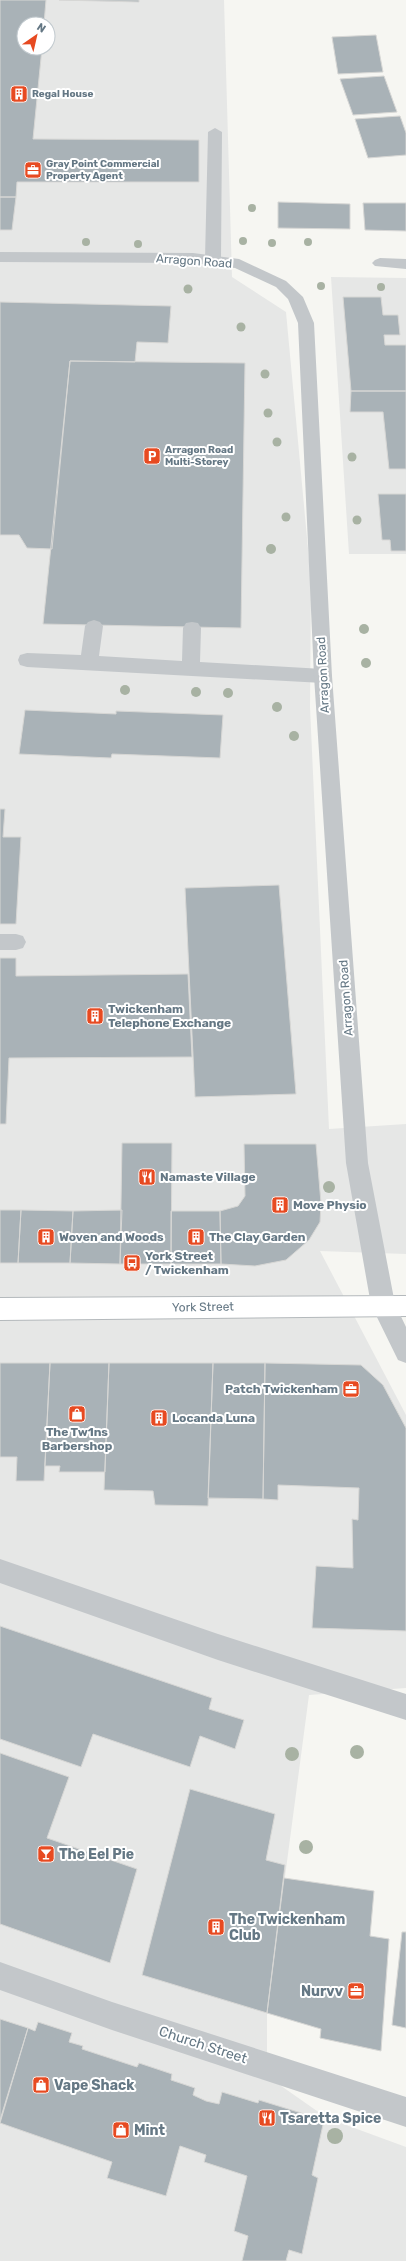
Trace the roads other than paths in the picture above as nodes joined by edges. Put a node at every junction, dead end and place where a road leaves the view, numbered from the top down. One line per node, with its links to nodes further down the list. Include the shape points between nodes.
1 (215, 132): 3 (street)
2 (0, 257): 3 (street, Arragon Road)
3 (213, 259): 11 (street, Arragon Road, via 239,264 281,284 295,297 306,323)
4 (380, 263): 5 (street)
5 (406, 264)
6 (94, 626): 9 (street)
7 (192, 628): 10 (street)
8 (27, 660): 9 (street)
9 (89, 662): 10 (street)
10 (191, 668): 11 (street)
11 (323, 676): 12 (street, Arragon Road, via 357,1163)
12 (383, 1305): 13 (main road, York Street); 14 (main road, York Street); 15 (street, Arragon Road)
13 (406, 1306)
14 (0, 1309)
15 (406, 1352)
16 (0, 1572): 17 (street, via 218,1647)
17 (406, 1707)
18 (0, 1976): 19 (street, Church Street, via 119,2018)
19 (406, 2112)

